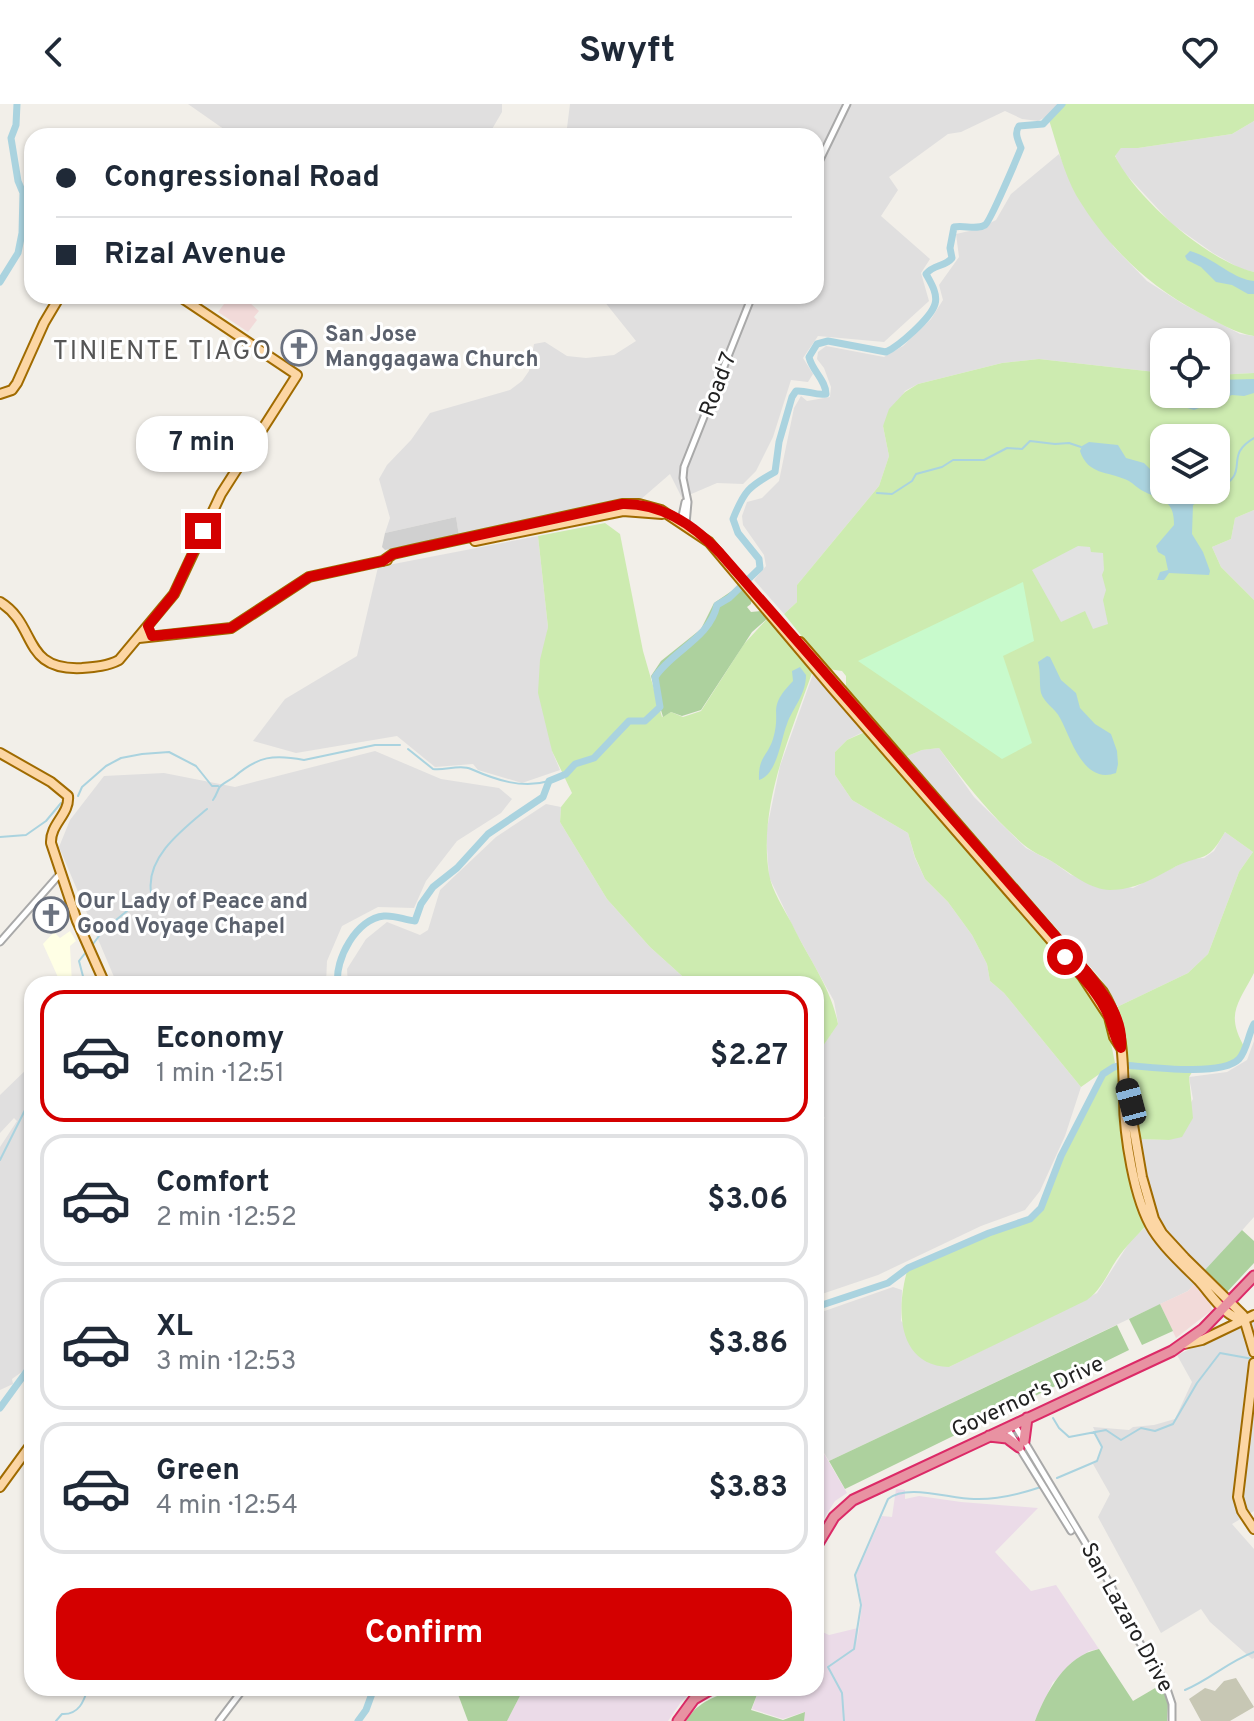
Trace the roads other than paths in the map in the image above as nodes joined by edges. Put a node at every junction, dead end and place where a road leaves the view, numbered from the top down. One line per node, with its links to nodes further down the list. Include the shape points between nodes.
1 (846, 107): 2 (street)
2 (824, 150)
3 (56, 304): 6 (main road, via 17,383)
4 (191, 304): 10 (main road, via 297,375 221,494 174,594)
5 (750, 304): 7 (street, Road 7, via 683,474)
6 (0, 394)
7 (683, 523): 8 (main road, via 709,542); 10 (main road, via 631,507 309,577 231,628)
8 (754, 593): 15 (main road, via 1082,976 1109,1017); 15 (main road, via 1087,972 1115,1015)
9 (0, 602): 10 (main road, via 40,656 59,668 111,664)
10 (150, 631)
11 (0, 753): 12 (main road, via 68,796 68,806 50,837)
12 (60, 874): 13 (street); 14 (main road)
13 (0, 942)
14 (101, 976)
15 (1121, 1048): 17 (main road, via 1154,1219)
16 (1254, 1276): 17 (highway, Governor's Drive)
17 (1227, 1306): 19 (main road); 20 (highway, Governor's Drive)
18 (1254, 1315): 19 (main road)
19 (1244, 1320): 20 (main road); 21 (main road)
20 (1183, 1344): 23 (highway, Governor's Drive)
21 (1254, 1352)
22 (1254, 1363): 33 (main road, via 1238,1497)
23 (1027, 1418): 24 (highway, Governor's Drive); 26 (highway)
24 (1010, 1425): 25 (highway, Governor's Drive); 26 (street, San Lazaro Drive)
25 (986, 1436): 26 (highway, via 1002,1436); 35 (highway, Governor's Drive, via 853,1500)
26 (1023, 1446): 31 (street, San Lazaro Drive); 32 (street, San Lazaro Drive)
27 (24, 1454): 29 (main road)
28 (24, 1461): 30 (main road)
29 (0, 1487)
30 (0, 1494)
31 (1061, 1514): 32 (street, San Lazaro Drive); 34 (street, San Lazaro Drive)
32 (1070, 1517): 40 (street, San Lazaro Drive, via 1168,1687)
33 (1254, 1529)
34 (1071, 1531)
35 (824, 1534)
36 (238, 1696): 38 (street)
37 (699, 1696): 39 (highway)
38 (219, 1721)
39 (678, 1721)
40 (1172, 1721)

